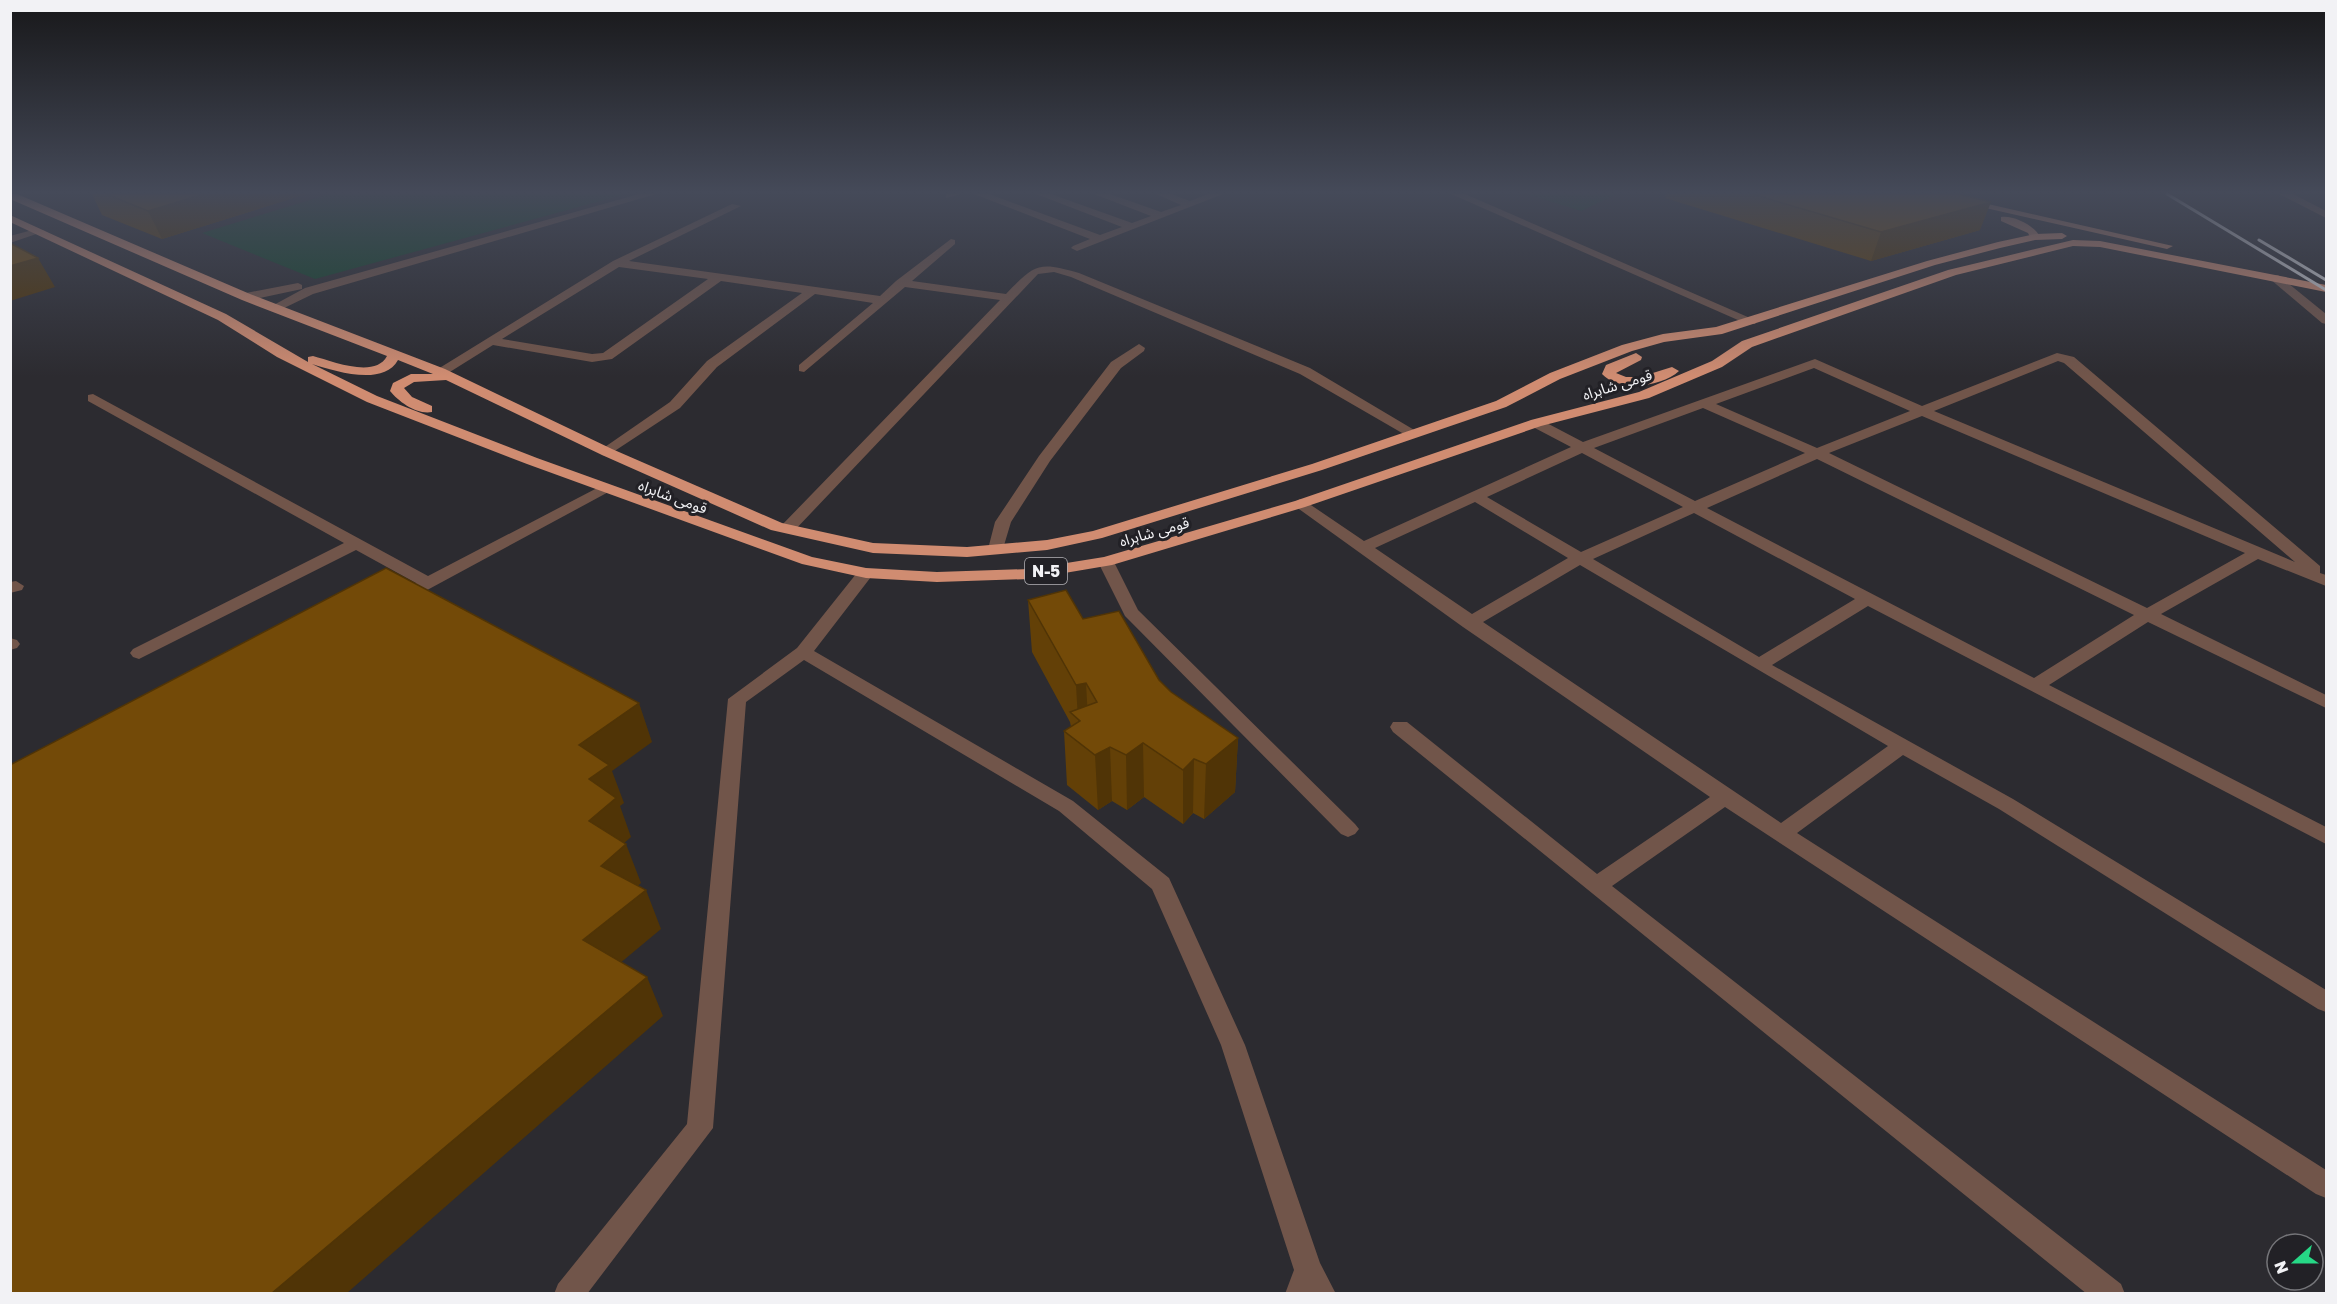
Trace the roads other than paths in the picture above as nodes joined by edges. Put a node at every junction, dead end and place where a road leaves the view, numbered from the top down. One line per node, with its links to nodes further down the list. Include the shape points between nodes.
1 (90, 255): 28 (highway, قومی شاہراہ / N-5, via 222,317)
2 (148, 255): 19 (highway, قومی شاہراہ / N-5)
3 (412, 255): 19 (street, via 286,291)
4 (436, 255): 22 (street, via 309,291)
5 (632, 255): 12 (street)
6 (935, 255): 16 (street)
7 (1597, 255): 24 (street)
8 (1964, 255): 24 (highway, قومی شاہراہ / N-5)
9 (2016, 255): 27 (highway, قومی شاہراہ / N-5, via 1952,272)
10 (2162, 255): 13 (highway, قومی شاہراہ / N-5)
11 (2206, 255): 15 (highway, قومی شاہراہ / N-5)
12 (617, 262): 14 (street); 26 (street)
13 (2274, 277): 17 (highway, قومی شاہراہ / N-5); 23 (street)
14 (718, 278): 18 (street); 26 (street, via 607,356 592,358)
15 (2326, 282)
16 (900, 283): 20 (street); 21 (street)
17 (2326, 289)
18 (811, 292): 21 (street); 41 (street, via 712,364 675,405)
19 (246, 297): 22 (highway, قومی شاہراہ / N-5)
20 (1010, 298): 38 (street, via 1035,271 1054,269 1069,273 1296,367); 47 (street)
21 (880, 300): 31 (street)
22 (276, 307): 30 (highway, قومی شاہراہ / N-5)
23 (2326, 320)
24 (1751, 321): 25 (highway, قومی شاہراہ / N-5)
25 (1718, 331): 27 (highway, via 1634,357 1611,368 1609,374 1636,383); 38 (highway, قومی شاہراہ / N-5, via 1663,338 1590,360 1501,404)
26 (492, 341): 32 (street)
27 (1747, 344): 37 (highway, قومی شاہراہ / N-5, via 1717,364 1644,395)
28 (271, 347): 30 (highway, via 358,371 388,365); 39 (highway, قومی شاہراہ / N-5, via 372,399)
29 (1139, 348): 51 (street, via 1116,365 1044,459 1003,522)
30 (395, 354): 32 (highway, قومی شاہراہ / N-5)
31 (804, 368)
32 (440, 372): 33 (highway, قومی شاہراہ / N-5)
33 (456, 380): 39 (highway, via 411,378 397,391 406,400); 41 (highway, قومی شاہراہ / N-5)
34 (93, 398): 48 (street)
35 (1703, 403): 36 (street, via 1815,363); 40 (street); 42 (street)
36 (1919, 410): 42 (street); 52 (street); 57 (street, via 2057,357 2069,360)
37 (1536, 423): 40 (street); 45 (highway, قومی شاہراہ / N-5)
38 (1414, 434): 49 (highway, قومی شاہراہ / N-5, via 1096,535)
39 (485, 443): 43 (highway, قومی شاہراہ / N-5)
40 (1581, 448): 44 (street); 46 (street)
41 (606, 452): 47 (highway, قومی شاہراہ / N-5)
42 (1817, 453): 46 (street); 61 (street)
43 (606, 489): 55 (highway, قومی شاہراہ / N-5, via 808,561); 58 (street)
44 (1477, 498): 50 (street); 53 (street)
45 (1300, 504): 50 (street); 54 (highway, قومی شاہراہ / N-5)
46 (1697, 507): 53 (street); 59 (street)
47 (787, 530): 51 (highway, قومی شاہراہ / N-5, via 873,548 967,552)
48 (357, 543): 58 (street); 64 (street)
49 (1028, 547): 51 (highway, قومی شاہراہ / N-5); 56 (highway)
50 (1362, 548): 62 (street)
51 (996, 549)
52 (2258, 552): 57 (street); 61 (street)
53 (1579, 560): 62 (street); 65 (street)
54 (1106, 562): 56 (highway, قومی شاہراہ / N-5); 71 (street, via 1131,612)
55 (866, 573): 56 (highway, قومی شاہراہ / N-5, via 937,577); 63 (street)
56 (1029, 574)
57 (2326, 581)
58 (427, 582): 60 (street)
59 (1867, 599): 65 (street); 66 (street)
60 (385, 605)
61 (2147, 615): 66 (street); 67 (street)
62 (1469, 623): 70 (street)
63 (803, 652): 77 (street, via 1066,806 1161,884 1233,1045); 78 (street, via 736,699 700,1128)
64 (140, 653)
65 (1759, 665): 69 (street)
66 (2034, 686): 73 (street)
67 (2326, 702)
68 (1400, 727): 74 (street)
69 (1901, 746): 72 (street); 75 (street, via 2006,804)
70 (1725, 797): 72 (street); 74 (street)
71 (1348, 829)
72 (1781, 834): 76 (street)
73 (2326, 836)
74 (1596, 886): 79 (street)
75 (2326, 1002)
76 (2326, 1185)
77 (1310, 1286)
78 (568, 1293)
79 (2111, 1293)

